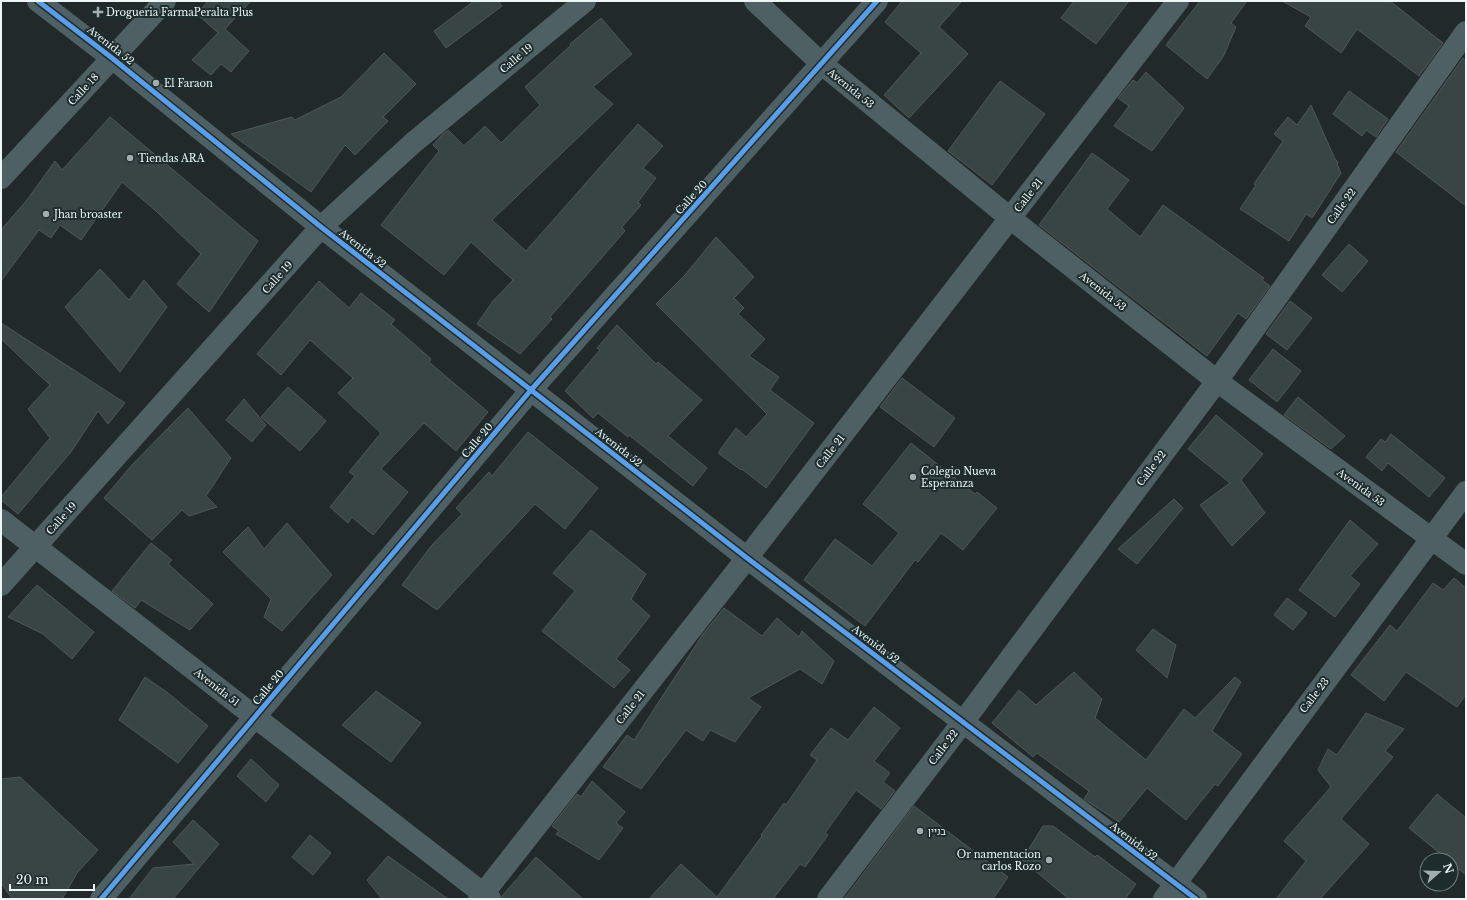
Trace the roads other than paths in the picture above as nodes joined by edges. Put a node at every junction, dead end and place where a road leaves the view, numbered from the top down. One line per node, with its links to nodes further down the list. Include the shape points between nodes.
1 (38, 1): 8 (street, Avenida 52)
2 (165, 1): 8 (street, Calle 18)
3 (585, 1): 12 (street, Calle 19, via 413,142)
4 (755, 1): 9 (street, Avenida 53)
5 (877, 1): 9 (street, Calle 20)
6 (1178, 1): 11 (street, Calle 21)
7 (1466, 32): 13 (street, Calle 22)
8 (112, 58): 10 (street, Calle 18); 12 (street, Avenida 52)
9 (822, 64): 11 (street, Avenida 53); 14 (street, Calle 20)
10 (1, 178)
11 (1010, 218): 13 (street, Avenida 53); 19 (street, Calle 21)
12 (322, 227): 14 (street, Avenida 52); 18 (street, Calle 19)
13 (1217, 381): 17 (street, Avenida 53); 23 (street, Calle 22)
14 (531, 390): 19 (street, Avenida 52); 22 (street, Calle 20)
15 (1466, 492): 17 (street, Calle 23)
16 (1, 520): 18 (street, Avenida 51)
17 (1430, 539): 20 (street, Avenida 53); 24 (street, Calle 23)
18 (35, 547): 21 (street, Calle 19); 22 (street, Avenida 51)
19 (748, 558): 23 (street, Avenida 52); 25 (street, Calle 21)
20 (1466, 564)
21 (1, 585)
22 (254, 717): 25 (street, Avenida 51); 26 (street, Calle 20)
23 (963, 722): 24 (street, Avenida 52); 27 (street, Calle 22)
24 (1169, 891): 28 (street, Avenida 52)
25 (484, 897)
26 (101, 899)
27 (828, 899)
28 (1196, 899)

